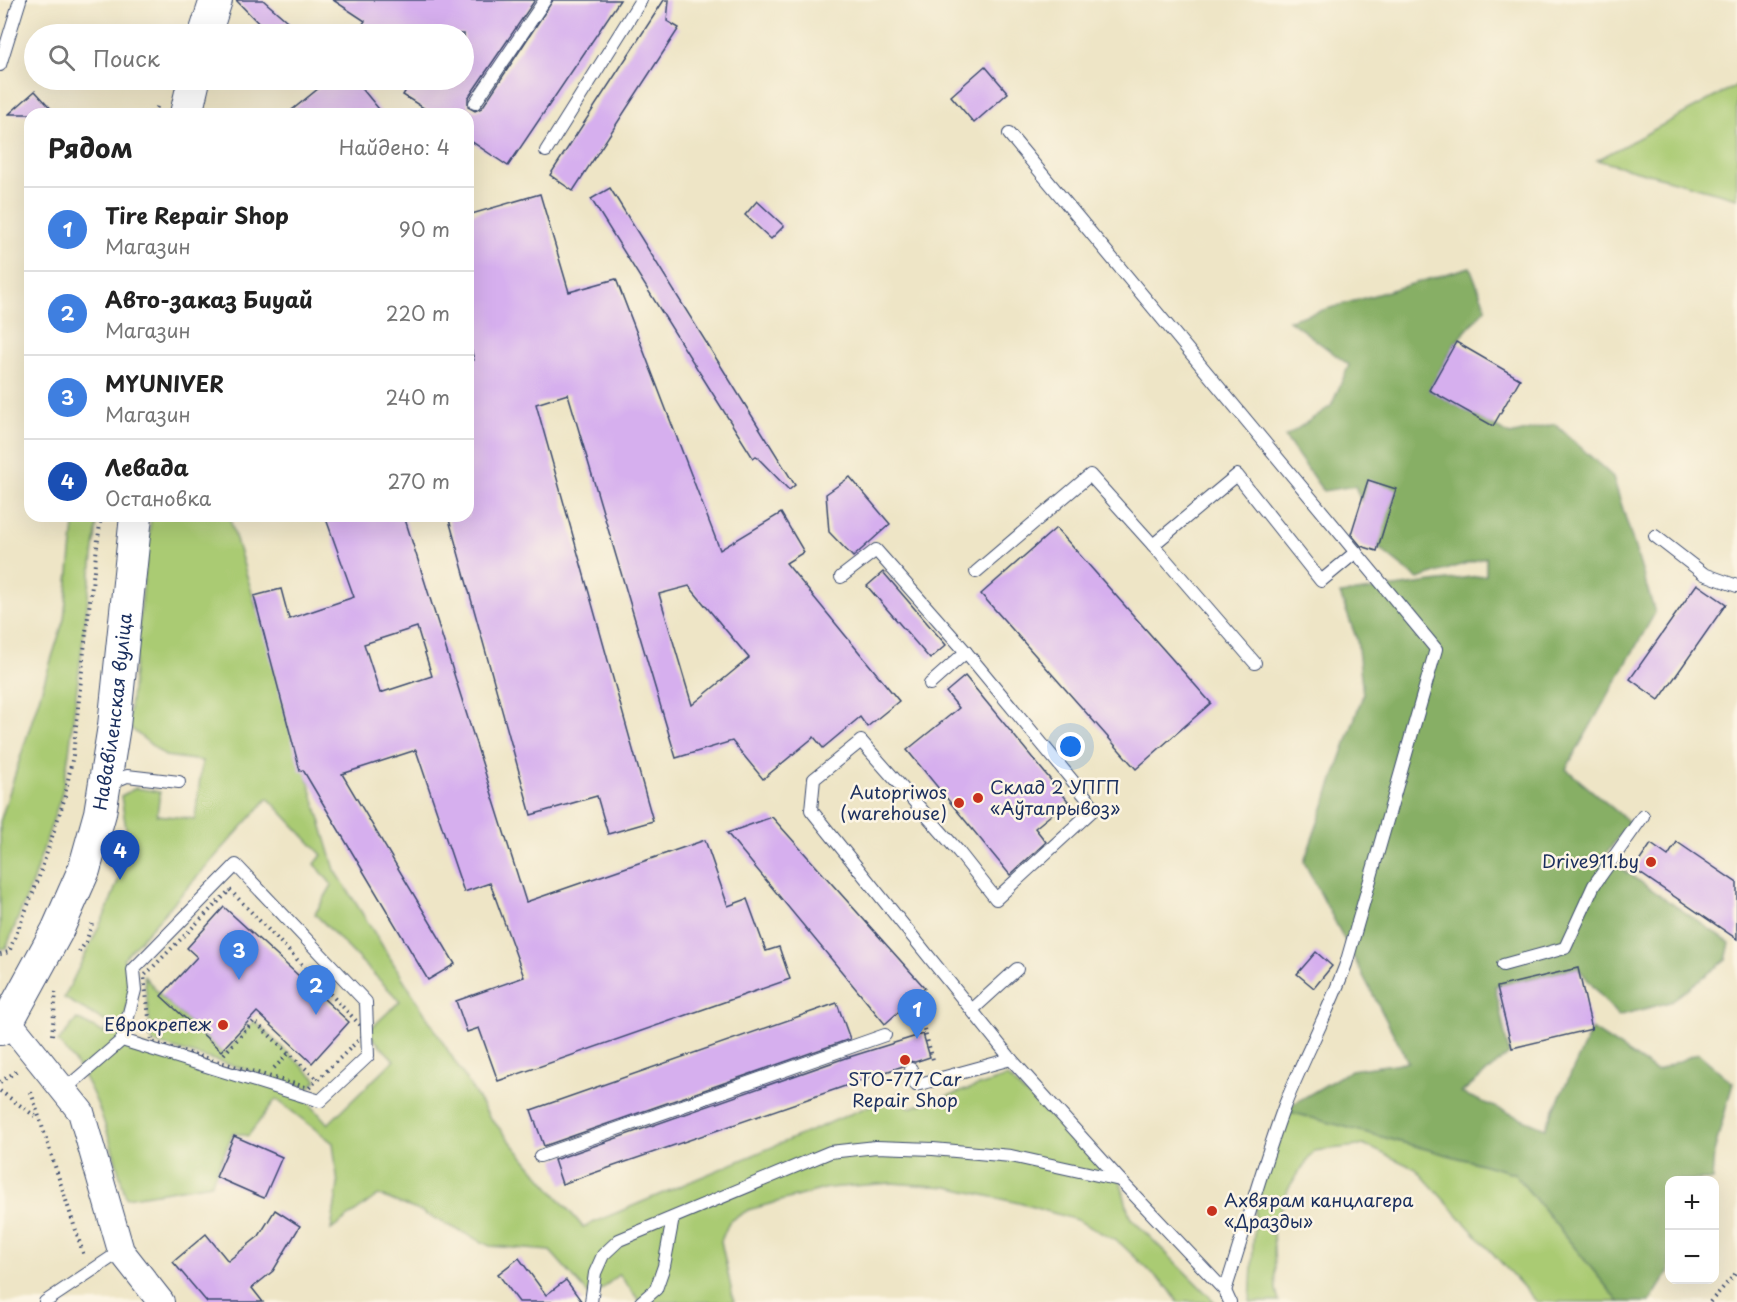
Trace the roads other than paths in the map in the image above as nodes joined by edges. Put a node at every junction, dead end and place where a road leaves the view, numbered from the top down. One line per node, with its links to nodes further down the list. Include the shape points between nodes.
1 (20, 0): 6 (lane)
2 (216, 0): 5 (street)
3 (545, 0): 8 (lane)
4 (641, 0): 11 (lane)
5 (208, 24)
6 (0, 64)
7 (192, 90): 9 (street)
8 (475, 103)
9 (187, 108)
10 (1009, 134): 15 (lane)
11 (546, 151)
12 (135, 522): 23 (street, Нававіленская вуліца)
13 (1655, 536): 18 (lane, via 1704,574)
14 (1153, 545): 15 (lane, via 1237,475 1321,581); 16 (lane, via 1090,475); 20 (lane)
15 (1356, 552): 38 (lane, via 1436,649 1346,964 1283,1110)
16 (976, 572)
17 (841, 577): 19 (lane, via 876,550)
18 (1737, 585)
19 (966, 652): 21 (lane); 27 (lane, via 1095,808 996,898 861,741 814,779 811,810)
20 (1256, 663)
21 (930, 684)
22 (179, 782): 23 (lane, via 127,776)
23 (105, 785): 28 (street, Нававіленская вуліца, via 84,870 57,931)
24 (1643, 816): 25 (lane, via 1594,885 1565,948)
25 (1503, 965)
26 (1017, 969): 27 (lane)
27 (972, 1010): 31 (lane)
28 (2, 1022): 33 (street)
29 (885, 1035): 34 (lane)
30 (122, 1040): 30 (lane, via 135,990 133,970 236,866 366,1002 368,1056 320,1101); 33 (lane)
31 (1011, 1059): 32 (lane, via 916,1085); 35 (lane)
32 (911, 1069)
33 (64, 1090): 37 (street, via 81,1112)
34 (540, 1156)
35 (1120, 1180): 36 (lane, via 1011,1156 876,1148 830,1152); 38 (lane)
36 (673, 1218): 39 (lane, via 619,1240 603,1255 595,1273); 42 (lane, via 656,1289)
37 (121, 1251): 40 (lane); 41 (street)
38 (1227, 1296)
39 (593, 1301)
40 (45, 1302)
41 (161, 1302)
42 (640, 1302)

